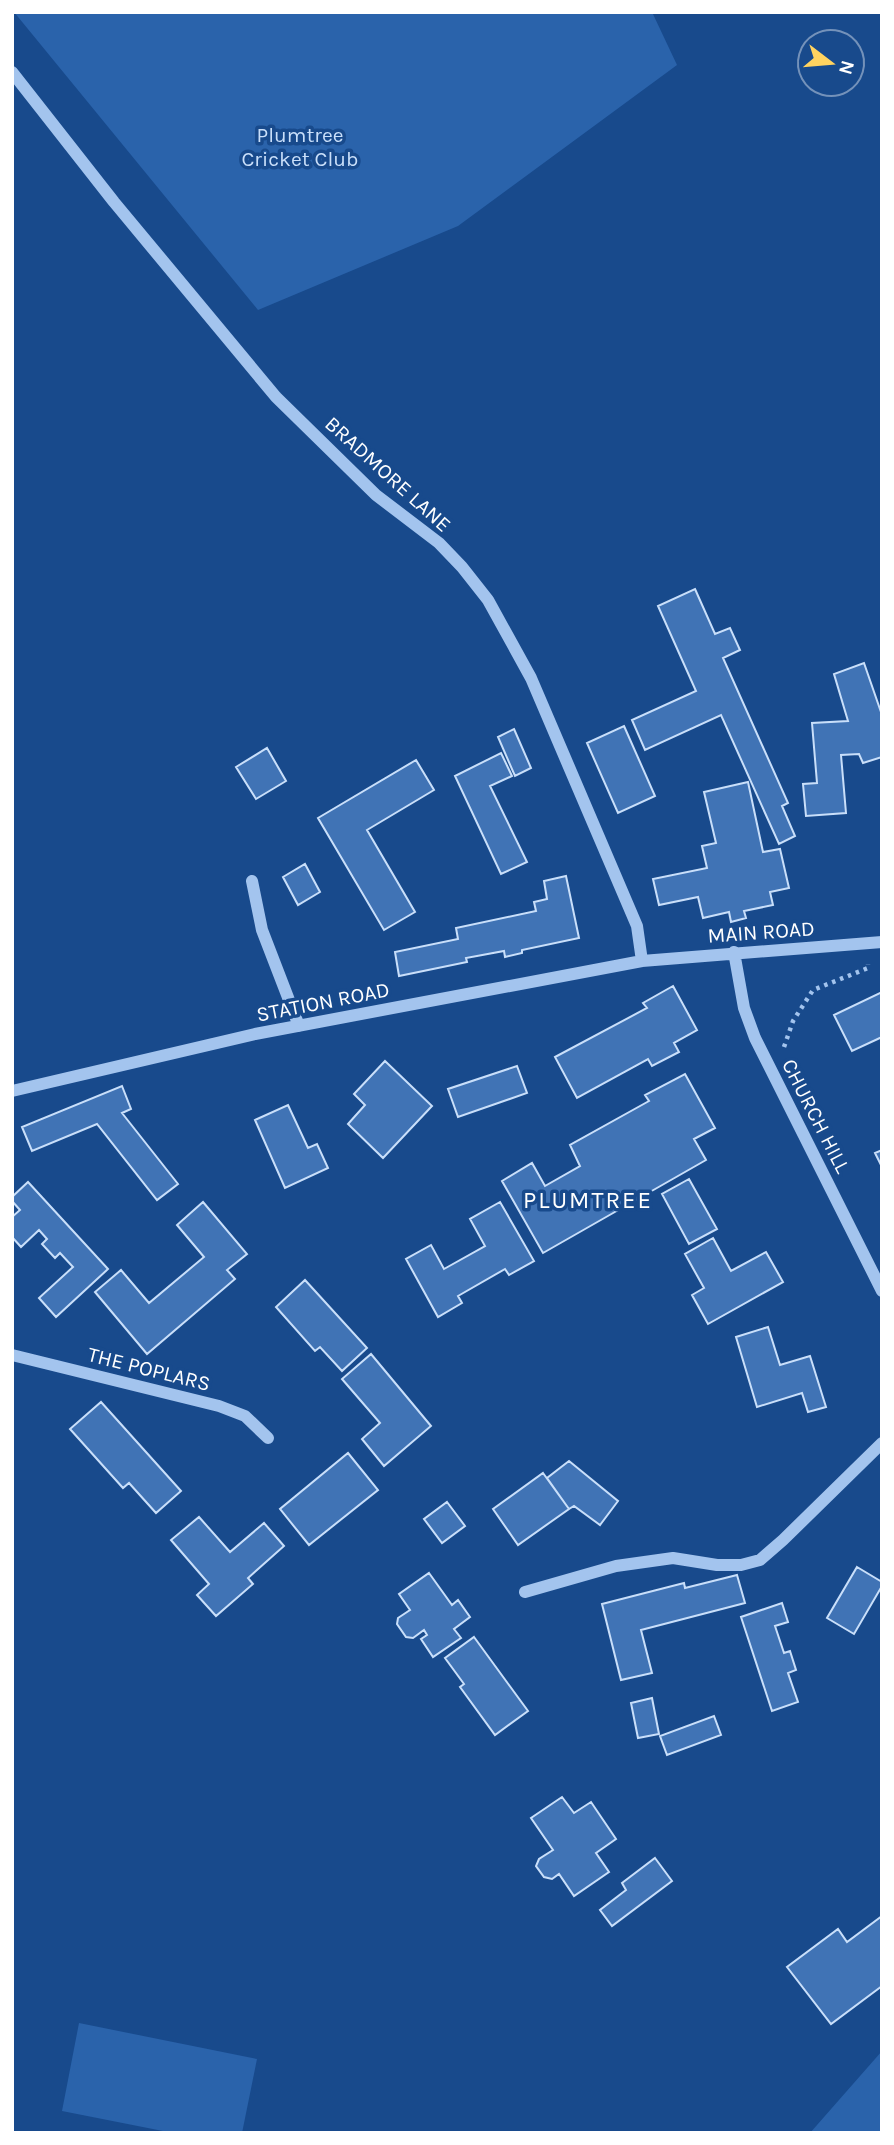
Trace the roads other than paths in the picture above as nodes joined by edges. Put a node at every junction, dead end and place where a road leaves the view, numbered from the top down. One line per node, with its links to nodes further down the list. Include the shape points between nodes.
1 (12, 72): 5 (street, BRADMORE LANE, via 276,397 376,495 439,543 488,600 531,678 637,926)
2 (252, 881): 6 (street, via 262,930)
3 (877, 943): 4 (street, MAIN ROAD)
4 (734, 953): 5 (street, MAIN ROAD); 8 (street, CHURCH HILL, via 744,1008)
5 (642, 961): 6 (street, STATION ROAD)
6 (299, 1026): 7 (street, STATION ROAD)
7 (12, 1091)
8 (882, 1291)
9 (12, 1355): 10 (street, THE POPLARS, via 219,1406 245,1416)
10 (268, 1438)
11 (882, 1443): 12 (street, via 760,1560 717,1565 673,1558 616,1566)
12 (525, 1592)

